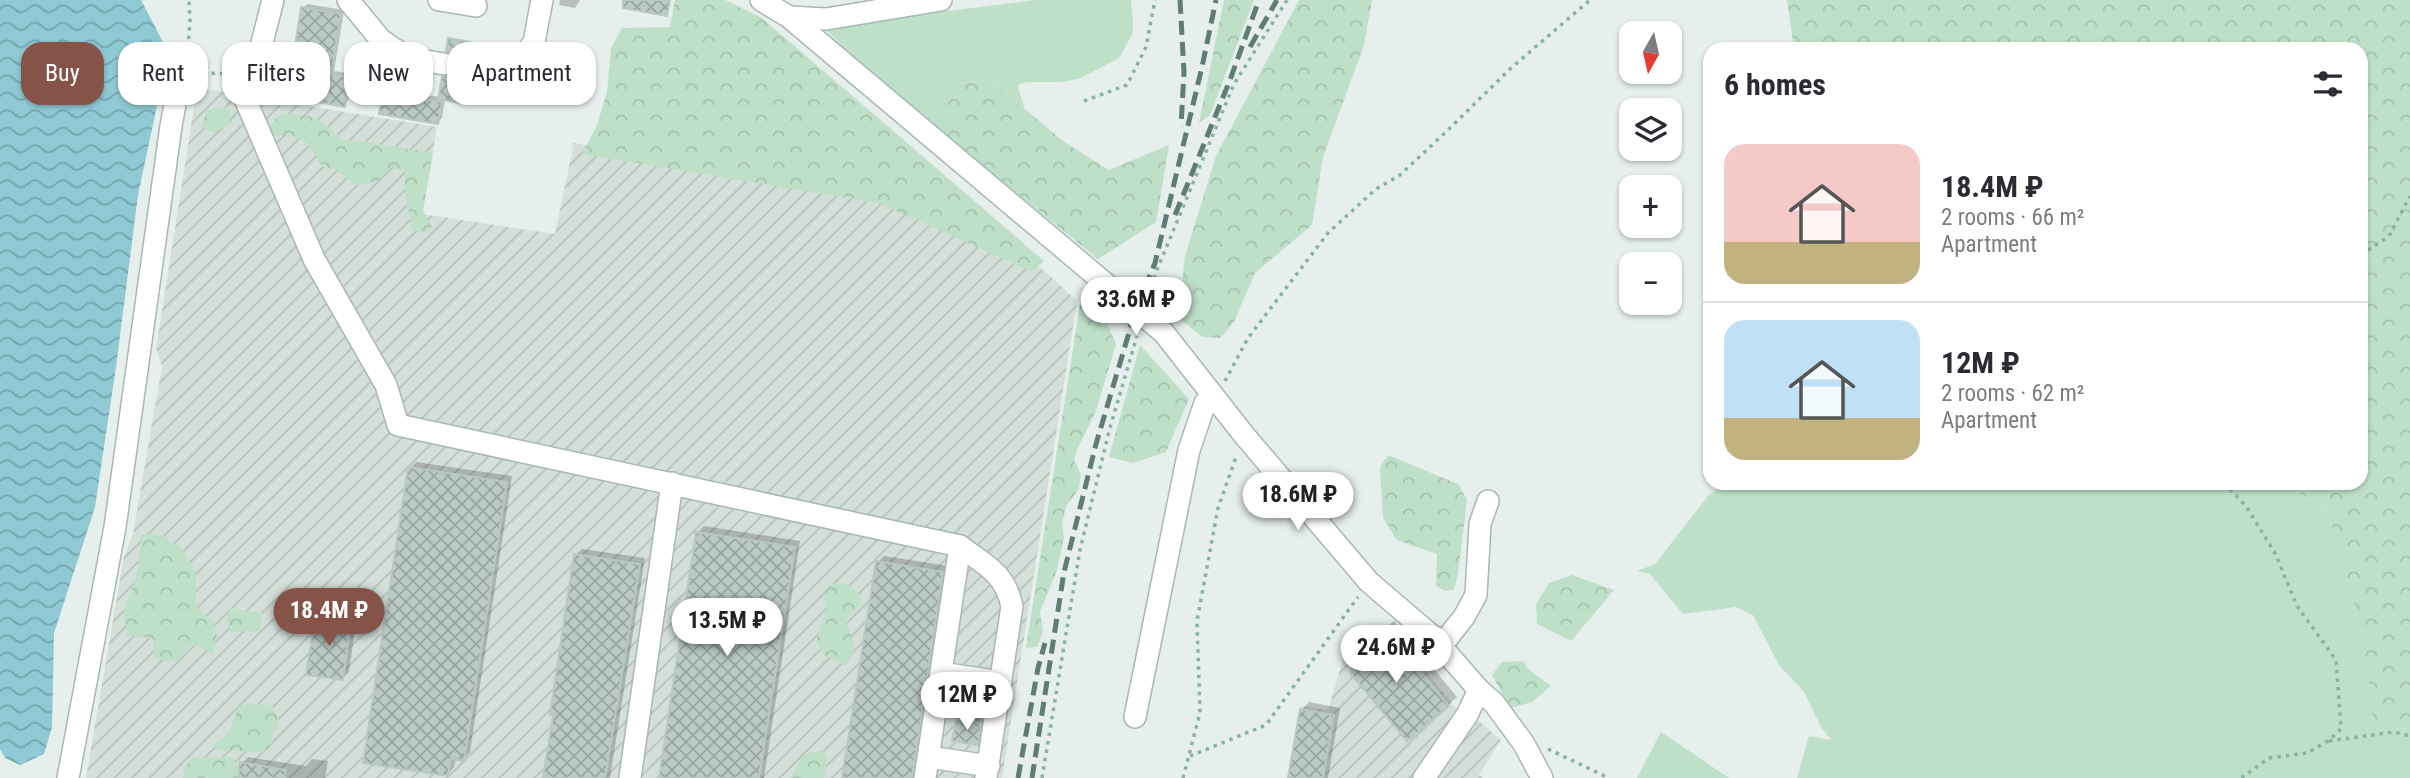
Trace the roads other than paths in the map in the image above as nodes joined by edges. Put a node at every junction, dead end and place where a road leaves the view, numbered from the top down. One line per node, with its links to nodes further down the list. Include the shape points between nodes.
1 (273, 0): 13 (street, via 254,74 243,94 314,259 386,385 398,425)
2 (348, 0): 10 (street, via 381,40 408,58)
3 (439, 0): 7 (street)
4 (542, 0): 9 (street)
5 (761, 0): 8 (street)
6 (941, 0): 8 (street, via 826,19)
7 (476, 6)
8 (789, 17): 12 (street, via 1164,333)
9 (534, 42)
10 (444, 64)
11 (175, 105): 23 (street, via 115,527)
12 (1213, 396): 16 (street, via 1369,582); 20 (street, via 1205,404 1189,450)
13 (673, 484): 15 (street); 24 (street)
14 (1488, 501): 16 (street, via 1480,524 1476,595)
15 (960, 546): 17 (street); 18 (street, via 1000,576 1009,592 1012,606)
16 (1441, 646): 19 (street)
17 (942, 673): 18 (street); 21 (street)
18 (1001, 682): 22 (street)
19 (1479, 690): 25 (street); 26 (street, via 1524,744)
20 (1135, 717)
21 (927, 768): 22 (street)
22 (988, 772)
23 (68, 778)
24 (630, 778)
25 (1424, 778)
26 (1542, 778)

